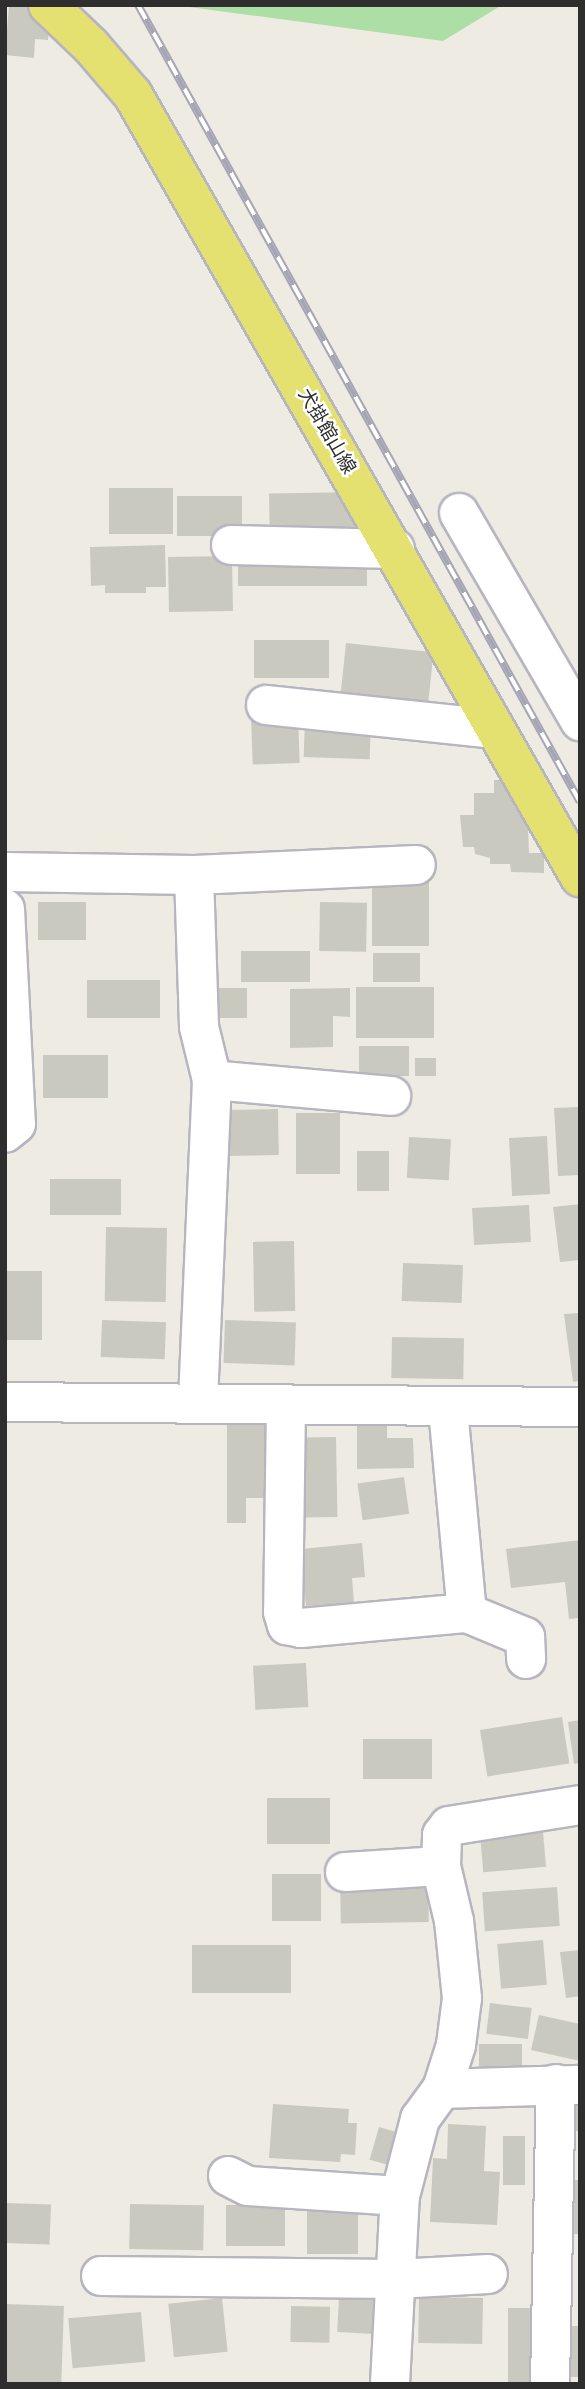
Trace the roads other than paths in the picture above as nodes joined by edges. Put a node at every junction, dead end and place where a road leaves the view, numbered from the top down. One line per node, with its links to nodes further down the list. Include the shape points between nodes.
1 (48, 5): 4 (main road, 犬掛館山線, via 134,95)
2 (459, 513): 6 (street)
3 (231, 545): 4 (street)
4 (395, 549): 7 (main road, 犬掛館山線)
5 (265, 705): 7 (street)
6 (580, 721)
7 (494, 729): 11 (main road, 犬掛館山線)
8 (416, 865): 10 (street)
9 (5, 872): 10 (street)
10 (194, 874): 13 (street, via 199,1027)
11 (580, 877)
12 (5, 909): 15 (street, via 16,1124)
13 (212, 1080): 14 (street); 17 (street)
14 (391, 1096)
15 (5, 1133)
16 (5, 1402): 17 (street)
17 (198, 1403): 18 (street)
18 (286, 1405): 20 (street); 21 (street, via 283,1612 287,1625 300,1628)
19 (580, 1407): 20 (street)
20 (448, 1409): 21 (street)
21 (467, 1613): 22 (street, via 525,1637)
22 (526, 1659)
23 (580, 1805): 24 (street, via 449,1826 440,1846)
24 (441, 1866): 25 (street); 27 (street, via 454,1921 463,1998 456,2045)
25 (345, 1872)
26 (568, 2085): 27 (street); 34 (street)
27 (442, 2089): 29 (street, via 420,2119)
28 (228, 2176): 29 (street, via 259,2188)
29 (400, 2196): 32 (street)
30 (488, 2274): 32 (street)
31 (101, 2276): 32 (street)
32 (396, 2279): 33 (street)
33 (390, 2384)
34 (550, 2384)

